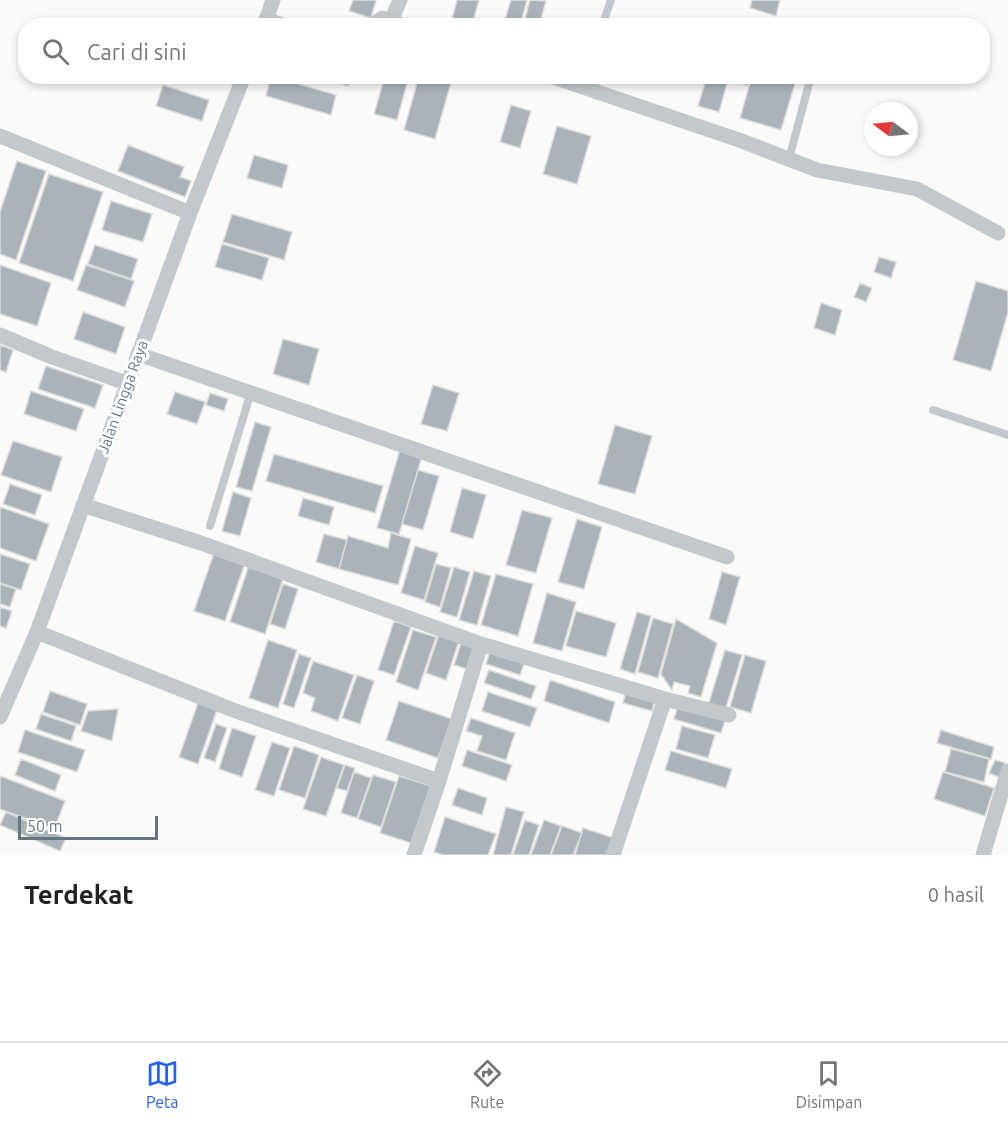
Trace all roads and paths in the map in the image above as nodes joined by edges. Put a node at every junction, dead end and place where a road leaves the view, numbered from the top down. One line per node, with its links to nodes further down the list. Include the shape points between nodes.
1 (273, 0): 4 (street)
2 (400, 0): 5 (street)
3 (611, 0): 6 (lane)
4 (266, 18)
5 (398, 18)
6 (605, 18)
7 (241, 84): 12 (street, Jalan Lingga Raya)
8 (587, 84): 11 (street)
9 (809, 84): 11 (lane)
10 (0, 136): 12 (street)
11 (789, 159): 13 (street, via 835,175 917,189)
12 (190, 213): 15 (street, Jalan Lingga Raya)
13 (998, 233)
14 (0, 335): 16 (street)
15 (138, 354): 16 (street, Jalan Lingga Raya); 17 (street)
16 (129, 384): 20 (street, Jalan Lingga Raya)
17 (252, 391): 21 (lane); 22 (street)
18 (933, 410): 19 (lane)
19 (1008, 435)
20 (83, 505): 23 (street, Jalan Lingga Raya); 24 (street, via 201,543)
21 (210, 526)
22 (727, 557)
23 (37, 632): 27 (street, Jalan Lingga Raya); 29 (street, via 233,710)
24 (481, 644): 25 (street); 29 (street)
25 (665, 699): 26 (street); 31 (street)
26 (729, 715)
27 (0, 717)
28 (1008, 771): 32 (street)
29 (439, 781): 30 (street)
30 (414, 855)
31 (613, 855)
32 (983, 855)

